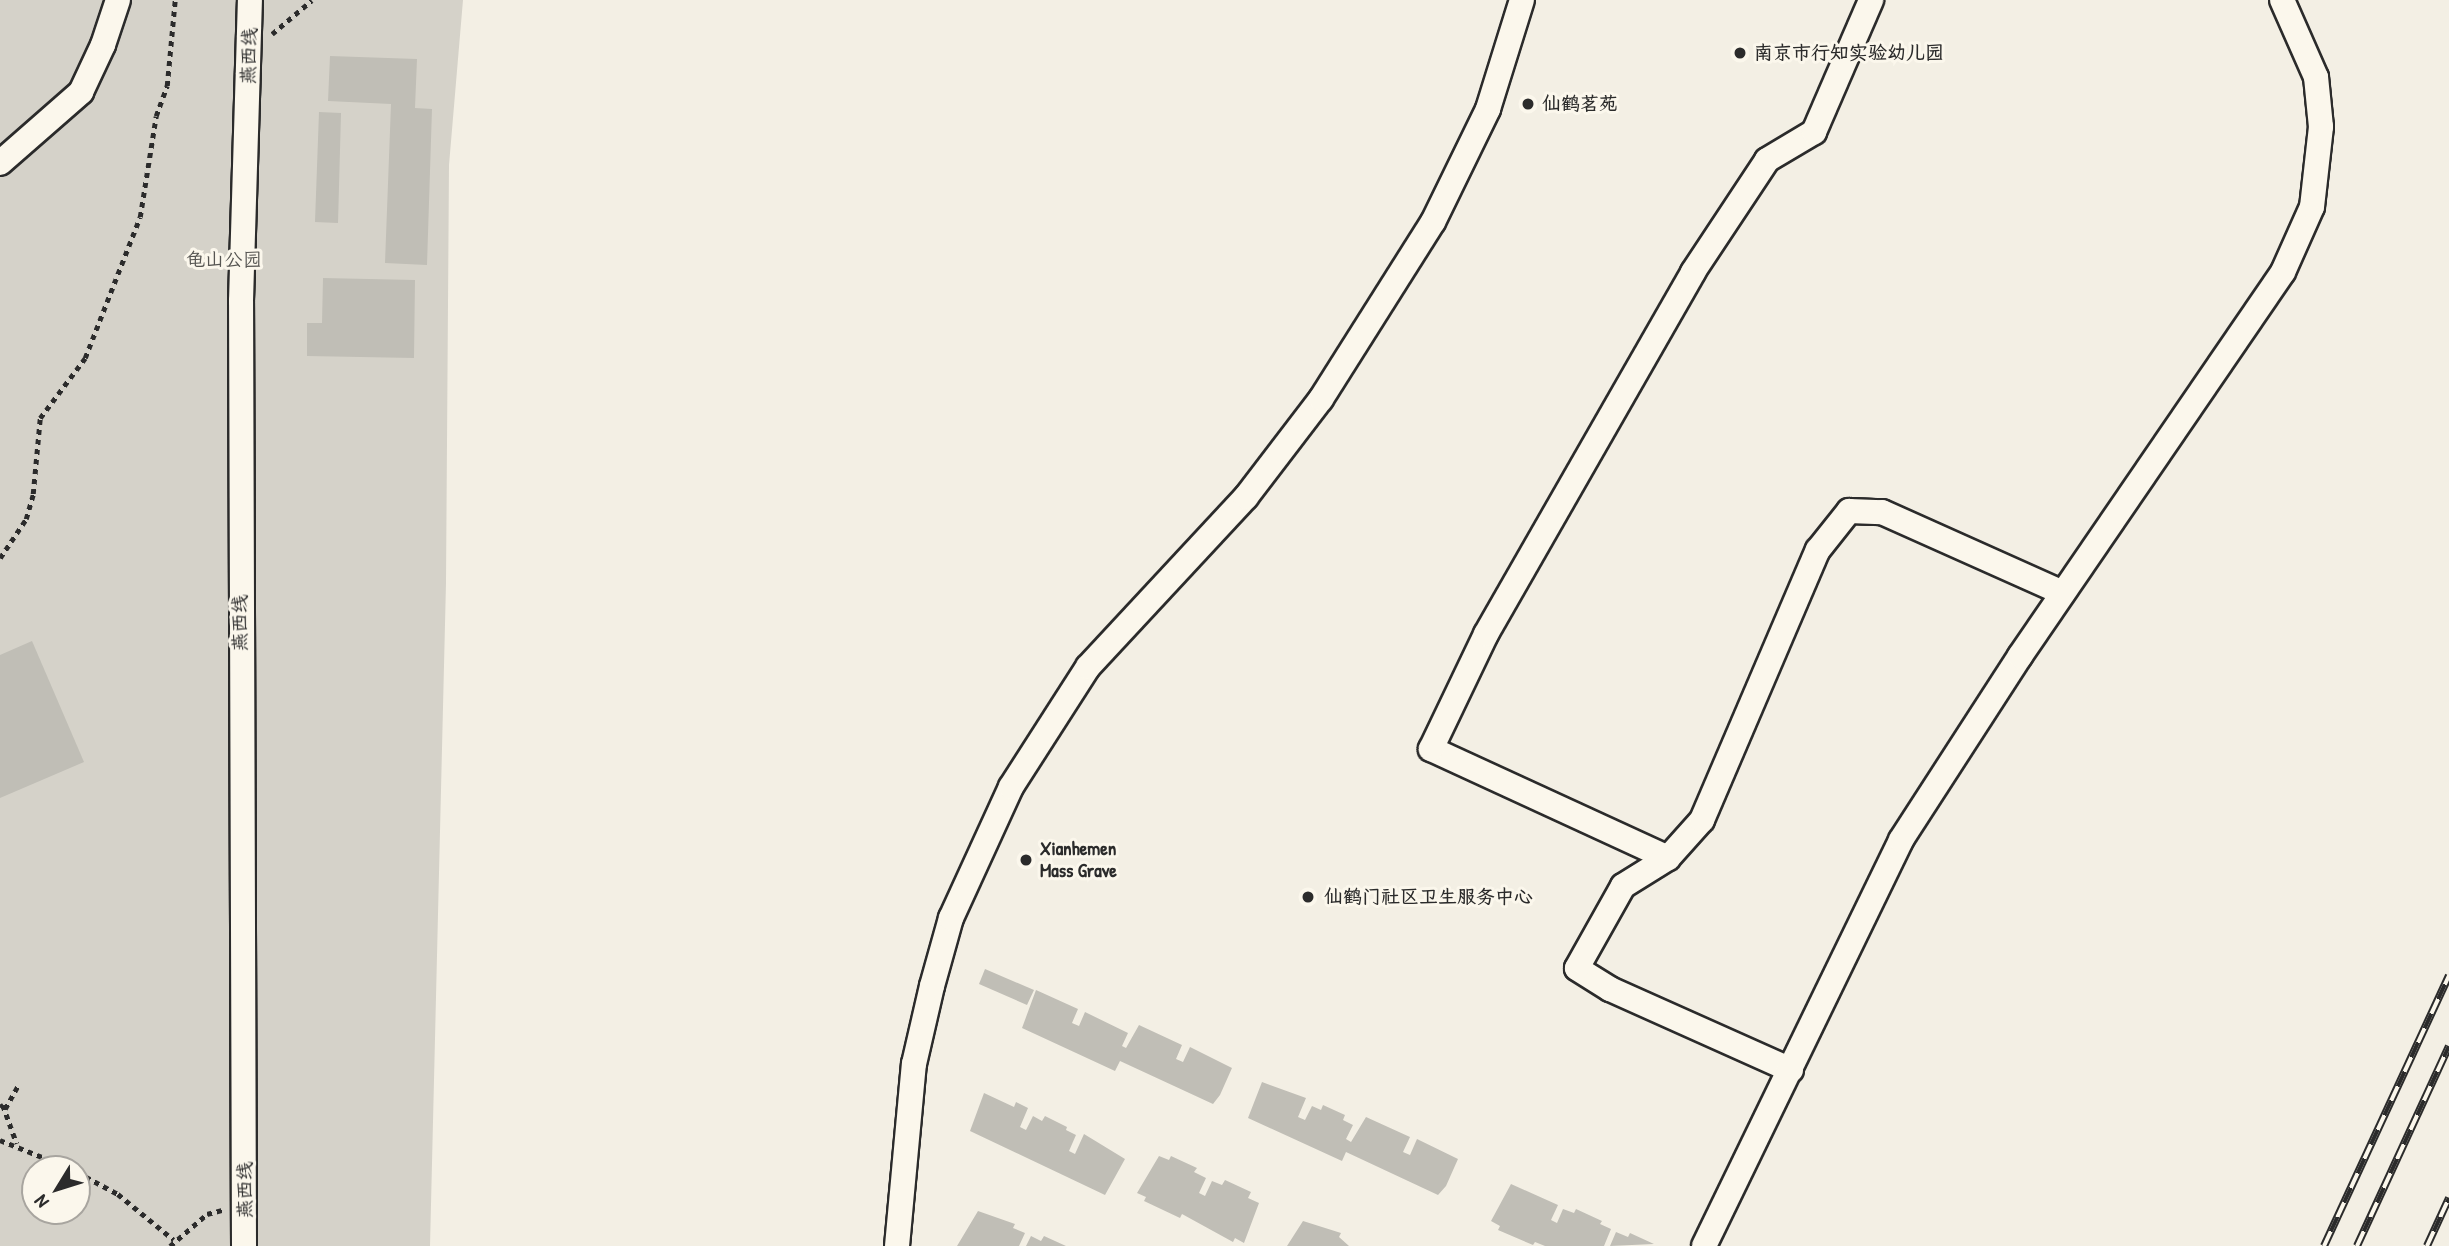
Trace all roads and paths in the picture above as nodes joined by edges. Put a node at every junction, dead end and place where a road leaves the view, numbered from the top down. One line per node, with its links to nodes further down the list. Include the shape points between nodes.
1 (118, 0): 9 (street, via 80,92)
2 (176, 0): 10 (path, via 167,86 156,116 140,217 85,358 40,418 33,494 26,519)
3 (250, 0): 8 (street, 燕西线)
4 (312, 0): 8 (path, via 266,39)
5 (1522, 0): 24 (street, via 1488,108 1433,222 1321,399 1247,497 1088,667 1011,787 951,918 932,986 914,1064)
6 (1871, 0): 12 (street, via 1814,132 1767,160 1693,272 1486,634 1431,749)
7 (2282, 0): 11 (street, via 2316,77 2321,127 2312,207 2283,272)
8 (249, 43): 20 (street, 燕西线, via 240,301)
9 (0, 163)
10 (0, 558)
11 (2063, 593): 12 (street, via 1882,512 1849,511 1818,550 1702,820); 13 (street, via 1900,840)
12 (1668, 858): 13 (street, via 1623,887 1577,968 1610,989)
13 (1791, 1070): 25 (street)
14 (18, 1086): 15 (path)
15 (3, 1108): 17 (path)
16 (0, 1140): 17 (path)
17 (17, 1144): 18 (path)
18 (41, 1155)
19 (91, 1180): 21 (path, via 118,1194)
20 (246, 1202): 21 (path, via 207,1214); 23 (street, 燕西线)
21 (174, 1240): 22 (path)
22 (170, 1246)
23 (244, 1246)
24 (897, 1246)
25 (1704, 1246)

